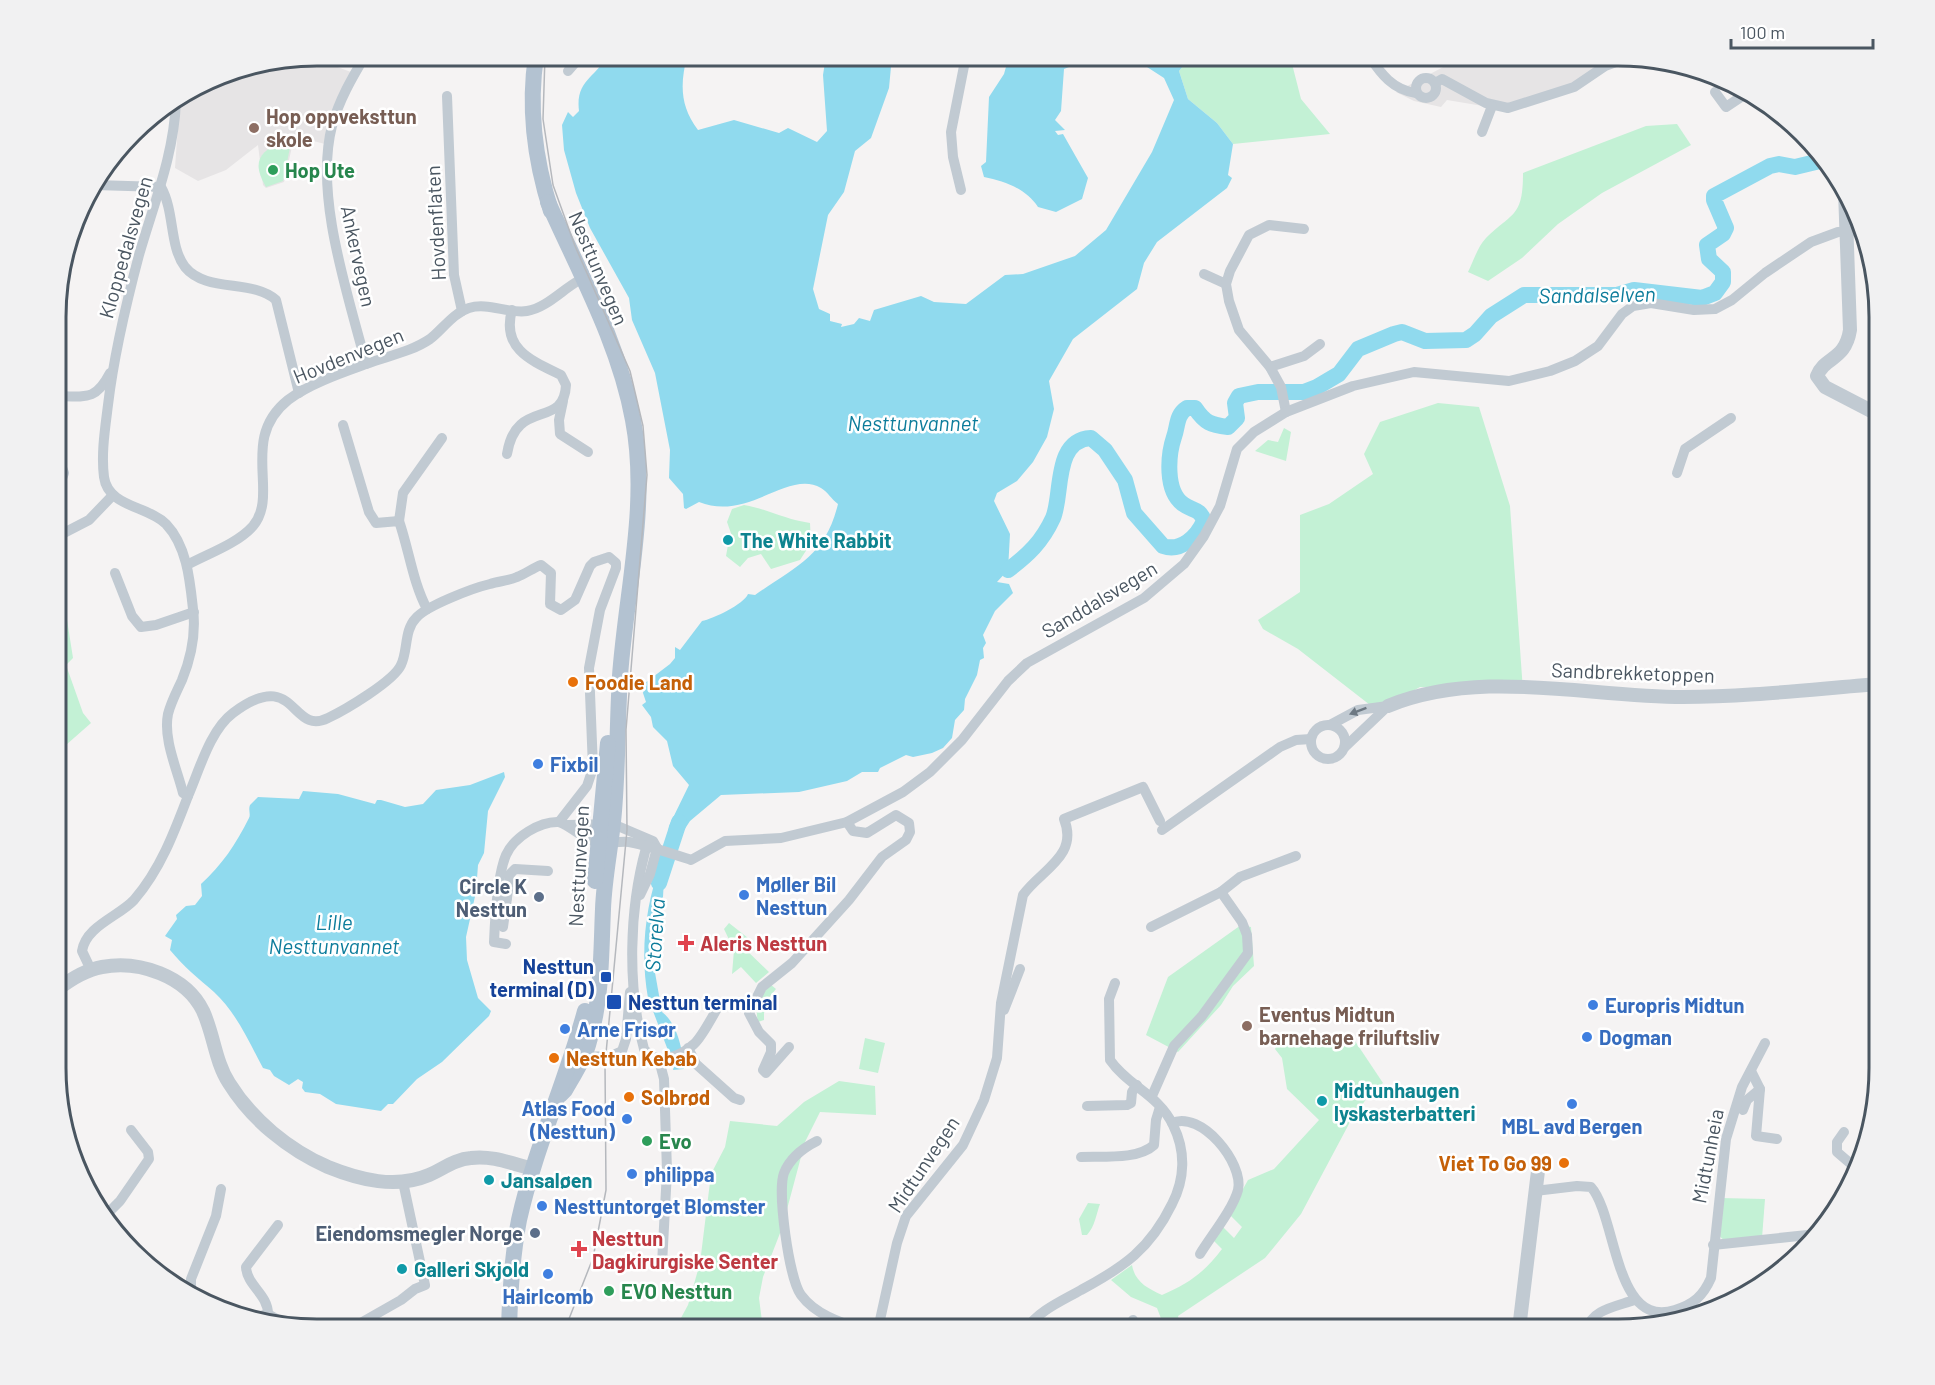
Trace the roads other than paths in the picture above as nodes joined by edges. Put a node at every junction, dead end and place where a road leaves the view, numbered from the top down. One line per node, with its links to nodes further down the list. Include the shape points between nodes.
1 (360, 66): 29 (street, Ankervegen, via 337,111 327,184 331,218)
2 (536, 66): 17 (main road, Nesttunvegen, via 534,139)
3 (572, 66): 7 (street)
4 (964, 66): 16 (street, via 951,132)
5 (1377, 66): 11 (street, via 1388,81 1420,97 1431,98 1435,83 1442,79)
6 (1605, 66): 11 (street, via 1574,87 1522,105)
7 (568, 71)
8 (1715, 92): 10 (street, via 1726,107)
9 (447, 96): 26 (street, Hovdenflaten, via 454,275)
10 (1740, 98)
11 (1492, 105): 13 (street)
12 (175, 109): 15 (street, Kloppedalsvegen)
13 (1482, 132)
14 (103, 185): 15 (street)
15 (161, 187): 30 (street, Kloppedalsvegen, via 140,253); 32 (street, via 186,268 204,278 276,300)
16 (961, 190)
17 (548, 202): 23 (main road, Nesttunvegen); 28 (main road, Nesttunvegen)
18 (1845, 210): 20 (street)
19 (1304, 229): 24 (street, via 1269,225 1258,228 1245,243)
20 (1845, 231): 21 (street, Sanddalsvegen); 35 (street, via 1851,330 1839,355 1817,376 1825,387); 36 (street, Sanddalsvegen, via 1811,242 1719,308 1694,310 1651,303 1633,306 1622,314 1598,346 1550,371 1497,381 1414,372 1353,386)
21 (1854, 231)
22 (1204, 274): 24 (street)
23 (578, 281): 25 (street, via 534,309); 28 (main road, Nesttunvegen)
24 (1226, 284): 31 (street, via 1239,330)
25 (512, 310): 26 (street, via 484,307); 34 (street, via 512,338 530,360 561,375 566,385)
26 (462, 311): 29 (street, Hovdenvegen, via 418,346)
27 (1320, 344): 31 (street, via 1304,356)
28 (612, 350): 59 (main road, Nesttunvegen, via 633,421 638,468 620,675 606,754)
29 (366, 364): 32 (street, Hovdenvegen)
30 (113, 367): 33 (street, Kloppedalsvegen, via 99,392 92,396); 43 (street, Kloppedalsvegen, via 104,459 106,485)
31 (1270, 367): 36 (street)
32 (298, 393): 46 (street, Hovdenvegen, via 281,407 264,437 262,506 256,521 244,534)
33 (66, 396)
34 (563, 401): 40 (street, via 560,434); 41 (street, via 553,411 521,423 511,435)
35 (1869, 410)
36 (1286, 412): 57 (street, Sanddalsvegen, via 1254,432 1237,449 1212,522 1171,577 1112,617 1026,663 930,772 903,792)
37 (1731, 418): 42 (street, via 1685,448)
38 (343, 425): 44 (street, via 373,520 383,524)
39 (442, 438): 44 (street, via 403,493)
40 (588, 452)
41 (507, 454)
42 (1677, 473)
43 (112, 495): 45 (street, via 89,520); 46 (street, via 145,509 165,523)
44 (399, 521): 48 (street, via 420,595)
45 (66, 532)
46 (187, 565): 49 (street)
47 (115, 573): 49 (street, via 132,616 141,627)
48 (428, 609): 55 (street, via 413,622 401,665 392,678 326,720 303,718 289,701 273,695 254,699 232,713 214,737); 58 (street, via 489,584 516,578 541,565 550,573 550,604 561,610 574,600 594,562 609,557 616,563 595,631 589,668 593,768)
49 (194, 612): 55 (street, via 189,659 168,713 169,740 183,793)
50 (1869, 685): 51 (street, Sandbrekketoppen, via 1685,697 1485,687 1428,693)
51 (1388, 706): 52 (street, Sandbrekketoppen, one-way to 52, via 1358,710); 54 (street, Sandbrekketoppen)
52 (1330, 725): 53 (street, Sandbrekketoppen, via 1318,728); 54 (street, via 1342,733)
53 (1311, 740): 54 (street, Sandbrekketoppen, via 1314,752 1325,759 1338,756); 56 (street, Sandbrekketoppen, via 1296,740 1280,747)
54 (1345, 747)
55 (188, 796): 70 (street, via 163,857 145,886 125,909 87,938 82,951)
56 (1195, 807): 75 (street, Midtunvegen, via 1161,825 1143,787 1064,819 1069,830 1066,849 1059,861 1023,895)
57 (847, 822): 61 (street, Sanddalsvegen, via 782,838 725,841 691,860); 77 (street, via 853,831 867,834 896,815 909,823 910,832 906,840 882,856 849,900 792,963 762,987 754,1000 749,1013 771,1044 763,1070 766,1072)
58 (564, 824): 59 (street); 60 (street, via 583,837); 65 (street, via 541,825 509,849 503,866)
59 (606, 824): 60 (main road, Nesttunvegen); 61 (street, Sanddalsvegen, via 653,841)
60 (604, 842): 61 (street, Sanddalsvegen); 79 (main road, Nesttunvegen); 79 (main road, Nesttunvegen, via 603,951)
61 (654, 848): 71 (street, via 639,872)
62 (1296, 856): 64 (street, via 1240,877)
63 (548, 872): 65 (street, via 515,869)
64 (1221, 892): 67 (street); 85 (street, via 1242,922 1248,953 1202,1016 1174,1046)
65 (503, 898): 66 (street); 68 (street, via 494,942)
66 (503, 927)
67 (1151, 927)
68 (506, 944)
69 (1020, 969): 75 (street, Midtunvegen)
70 (91, 970): 73 (street); 98 (street, via 133,967 178,983 204,1013 223,1073 266,1127 329,1167 375,1181)
71 (633, 971): 79 (street, via 625,1046 617,1054); 80 (street, via 644,1049 651,1057)
72 (1115, 983): 82 (street, via 1109,999 1109,1054 1115,1067)
73 (66, 984)
74 (718, 1007): 78 (street)
75 (999, 1021): 113 (street, Midtunvegen, via 997,1058 983,1103 963,1145 906,1216)
76 (1765, 1043): 81 (street, Midtunheia)
77 (789, 1047)
78 (689, 1052): 80 (street); 84 (street, via 715,1082 734,1098)
79 (585, 1057): 96 (main road, Nesttunvegen, via 560,1095)
80 (663, 1059): 106 (street, via 668,1171)
81 (1751, 1071): 83 (street); 104 (street, Midtunheia, via 1726,1139)
82 (1137, 1085): 85 (street); 86 (street, via 1127,1105)
83 (1760, 1089): 88 (street, via 1747,1100); 92 (street, via 1756,1136)
84 (737, 1096)
85 (1152, 1096): 87 (street)
86 (1087, 1106)
87 (1160, 1107): 89 (street); 94 (street, via 1152,1148 1141,1154)
88 (1743, 1110)
89 (1172, 1123): 105 (street, via 1178,1120 1209,1132 1232,1160 1239,1179 1232,1204); 114 (street, via 1182,1156 1182,1177 1171,1206 1150,1241 1126,1264 1044,1310)
90 (131, 1130): 101 (street, via 149,1159)
91 (1844, 1132): 95 (street, via 1837,1142 1837,1152)
92 (1777, 1139)
93 (817, 1141): 112 (street, via 797,1154 784,1174 782,1197 792,1280 802,1297)
94 (1081, 1157)
95 (1850, 1163)
96 (533, 1169): 98 (street, via 492,1158 469,1158); 111 (main road, Nesttunvegen, via 512,1263)
97 (1538, 1171): 100 (street)
98 (403, 1182): 110 (street, via 425,1285)
99 (221, 1189): 107 (street, via 216,1216)
100 (1534, 1191): 108 (street, via 1591,1187 1603,1206); 115 (street)
101 (110, 1211)
102 (278, 1225): 109 (street, via 246,1267 266,1300)
103 (1806, 1235): 104 (street)
104 (1713, 1245): 108 (street, Midtunheia, via 1711,1278 1704,1294 1691,1304 1672,1311 1651,1310)
105 (1200, 1254)
106 (662, 1264)
107 (191, 1285)
108 (1634, 1300): 116 (street)
109 (268, 1314)
110 (368, 1319)
111 (509, 1319)
112 (834, 1319)
113 (880, 1319)
114 (1035, 1319)
115 (1520, 1319)
116 (1590, 1319)

